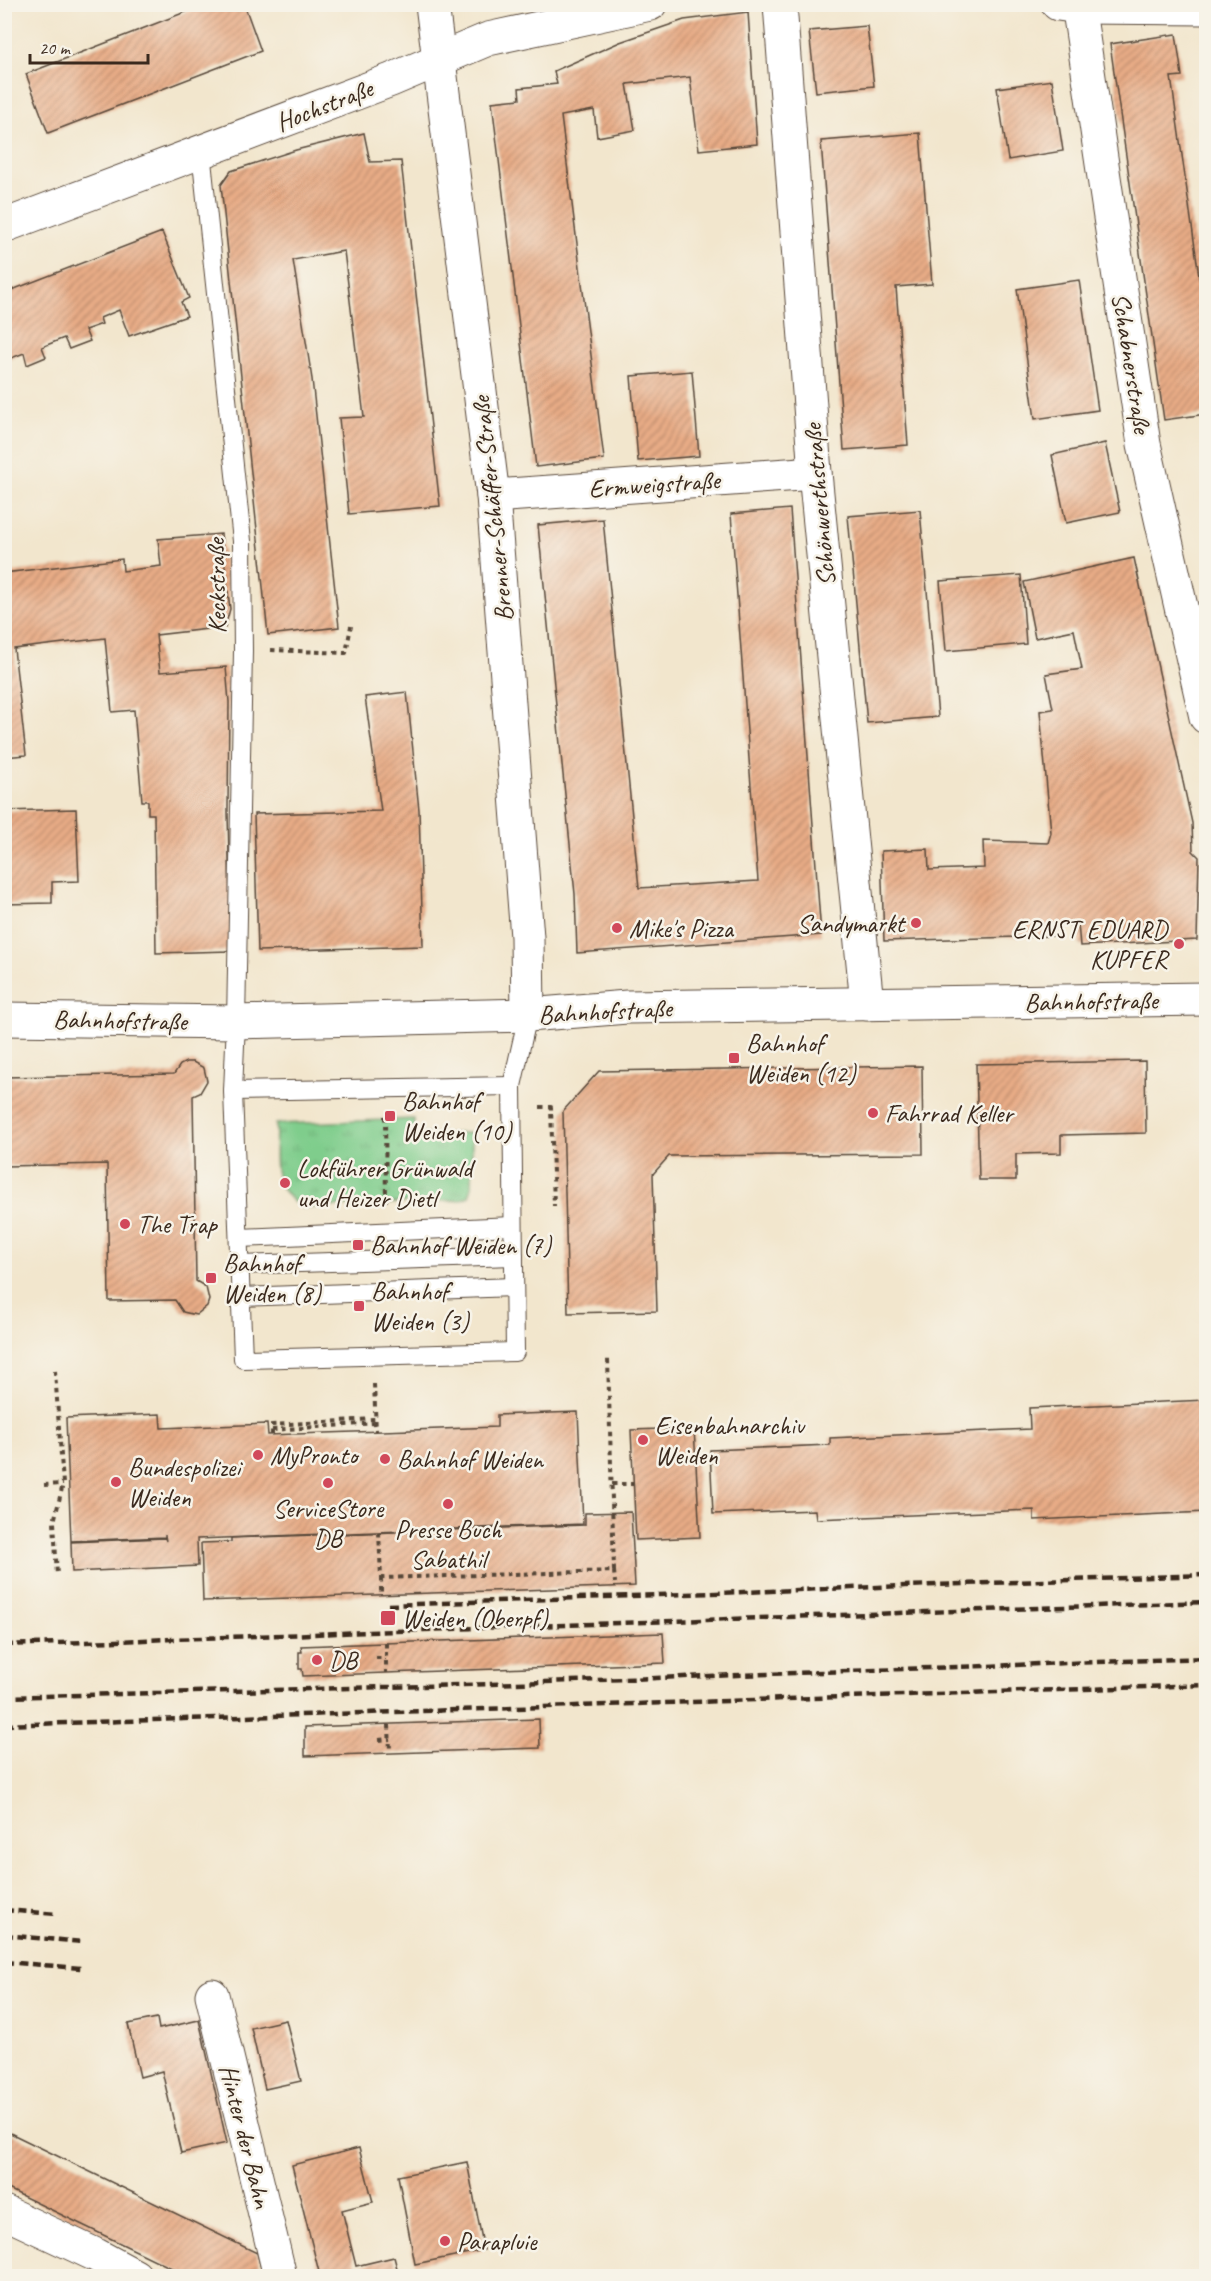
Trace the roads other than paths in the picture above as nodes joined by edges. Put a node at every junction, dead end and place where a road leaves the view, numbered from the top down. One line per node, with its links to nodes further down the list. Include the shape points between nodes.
1 (432, 4): 6 (street, Brenner-Schäffer-Straße)
2 (650, 4): 6 (street, Hochstraße, via 488,39)
3 (780, 4): 9 (street, Schönwerthstraße)
4 (1072, 5): 5 (street); 11 (street, Schabnerstraße, via 1144,444)
5 (1206, 8)
6 (439, 61): 7 (street, Hochstraße); 10 (street, Brenner-Schäffer-Straße)
7 (201, 152): 8 (street, Hochstraße); 16 (lane, Keckstraße, via 242,541)
8 (4, 226)
9 (815, 473): 10 (street, Ermweigstraße); 13 (street, Schönwerthstraße)
10 (493, 496): 14 (street, Brenner-Schäffer-Straße, via 527,937)
11 (1206, 717)
12 (1206, 999): 13 (street, Bahnhofstraße)
13 (867, 1004): 14 (street, Bahnhofstraße, via 627,1007)
14 (528, 1015): 16 (street, Bahnhofstraße); 17 (lane)
15 (4, 1019): 16 (street, Bahnhofstraße)
16 (236, 1022): 18 (lane, Keckstraße)
17 (512, 1086): 18 (lane); 19 (lane)
18 (233, 1091): 20 (lane, Keckstraße)
19 (513, 1226): 20 (lane); 21 (lane)
20 (239, 1238): 22 (lane, Keckstraße)
21 (514, 1256): 22 (lane); 23 (lane)
22 (240, 1266): 24 (lane, Keckstraße)
23 (514, 1287): 24 (lane); 24 (lane, Keckstraße, via 515,1352 243,1359)
24 (241, 1297)
25 (212, 1995): 29 (street, Hinter der Bahn)
26 (4, 2212): 27 (street)
27 (91, 2266): 28 (street)
28 (135, 2277)
29 (280, 2277)

